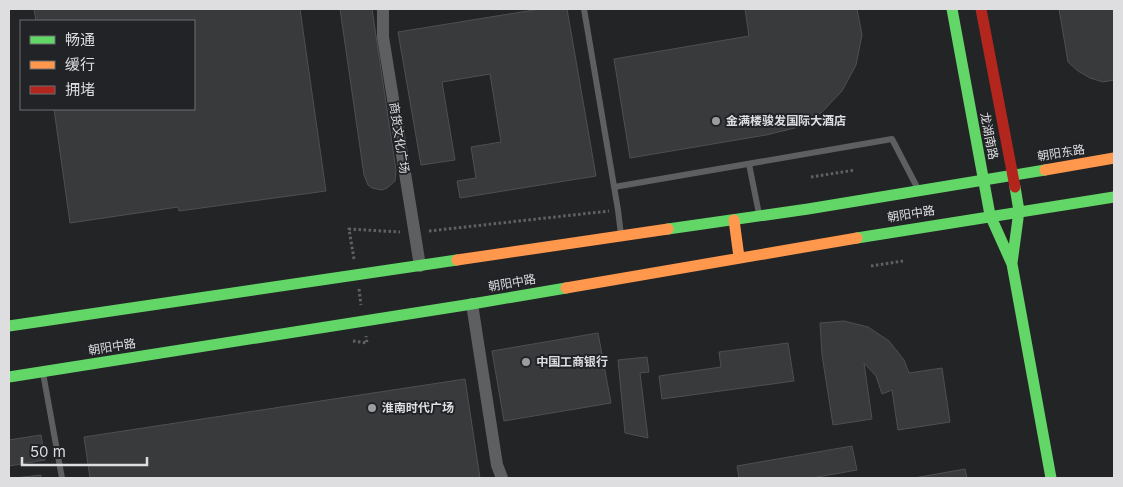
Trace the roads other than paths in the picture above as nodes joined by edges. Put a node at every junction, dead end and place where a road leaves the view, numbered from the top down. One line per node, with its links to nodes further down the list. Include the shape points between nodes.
1 (383, 9): 19 (street, 商货文化广场, via 383,37)
2 (584, 9): 9 (lane)
3 (952, 9): 8 (main road, 龙湖南路)
4 (980, 9): 7 (main road, 龙湖南路)
5 (1114, 158): 7 (main road, 朝阳东路)
6 (749, 164): 9 (lane); 10 (lane, via 892,139); 14 (lane)
7 (1012, 175): 8 (main road, 朝阳中路); 12 (main road, 龙湖南路)
8 (983, 180): 10 (main road, 朝阳中路); 13 (main road, 龙湖南路)
9 (614, 187): 16 (lane)
10 (919, 190): 14 (main road, 朝阳中路)
11 (1114, 197): 12 (main road)
12 (1019, 211): 13 (main road, 朝阳中路); 18 (main road, 龙湖南路)
13 (990, 215): 17 (main road, 朝阳中路); 18 (main road, 龙湖南路)
14 (759, 216): 15 (main road, 朝阳中路)
15 (734, 220): 16 (main road, 朝阳中路); 17 (main road)
16 (621, 237): 19 (main road, 朝阳中路)
17 (739, 257): 20 (main road, 朝阳中路)
18 (1012, 264): 26 (main road, 龙湖南路)
19 (420, 266): 21 (main road, 朝阳中路)
20 (472, 304): 22 (main road, 朝阳中路); 25 (street, via 497,465)
21 (9, 326)
22 (42, 372): 23 (main road, 朝阳中路); 24 (lane)
23 (9, 377)
24 (62, 478)
25 (502, 478)
26 (1051, 478)

